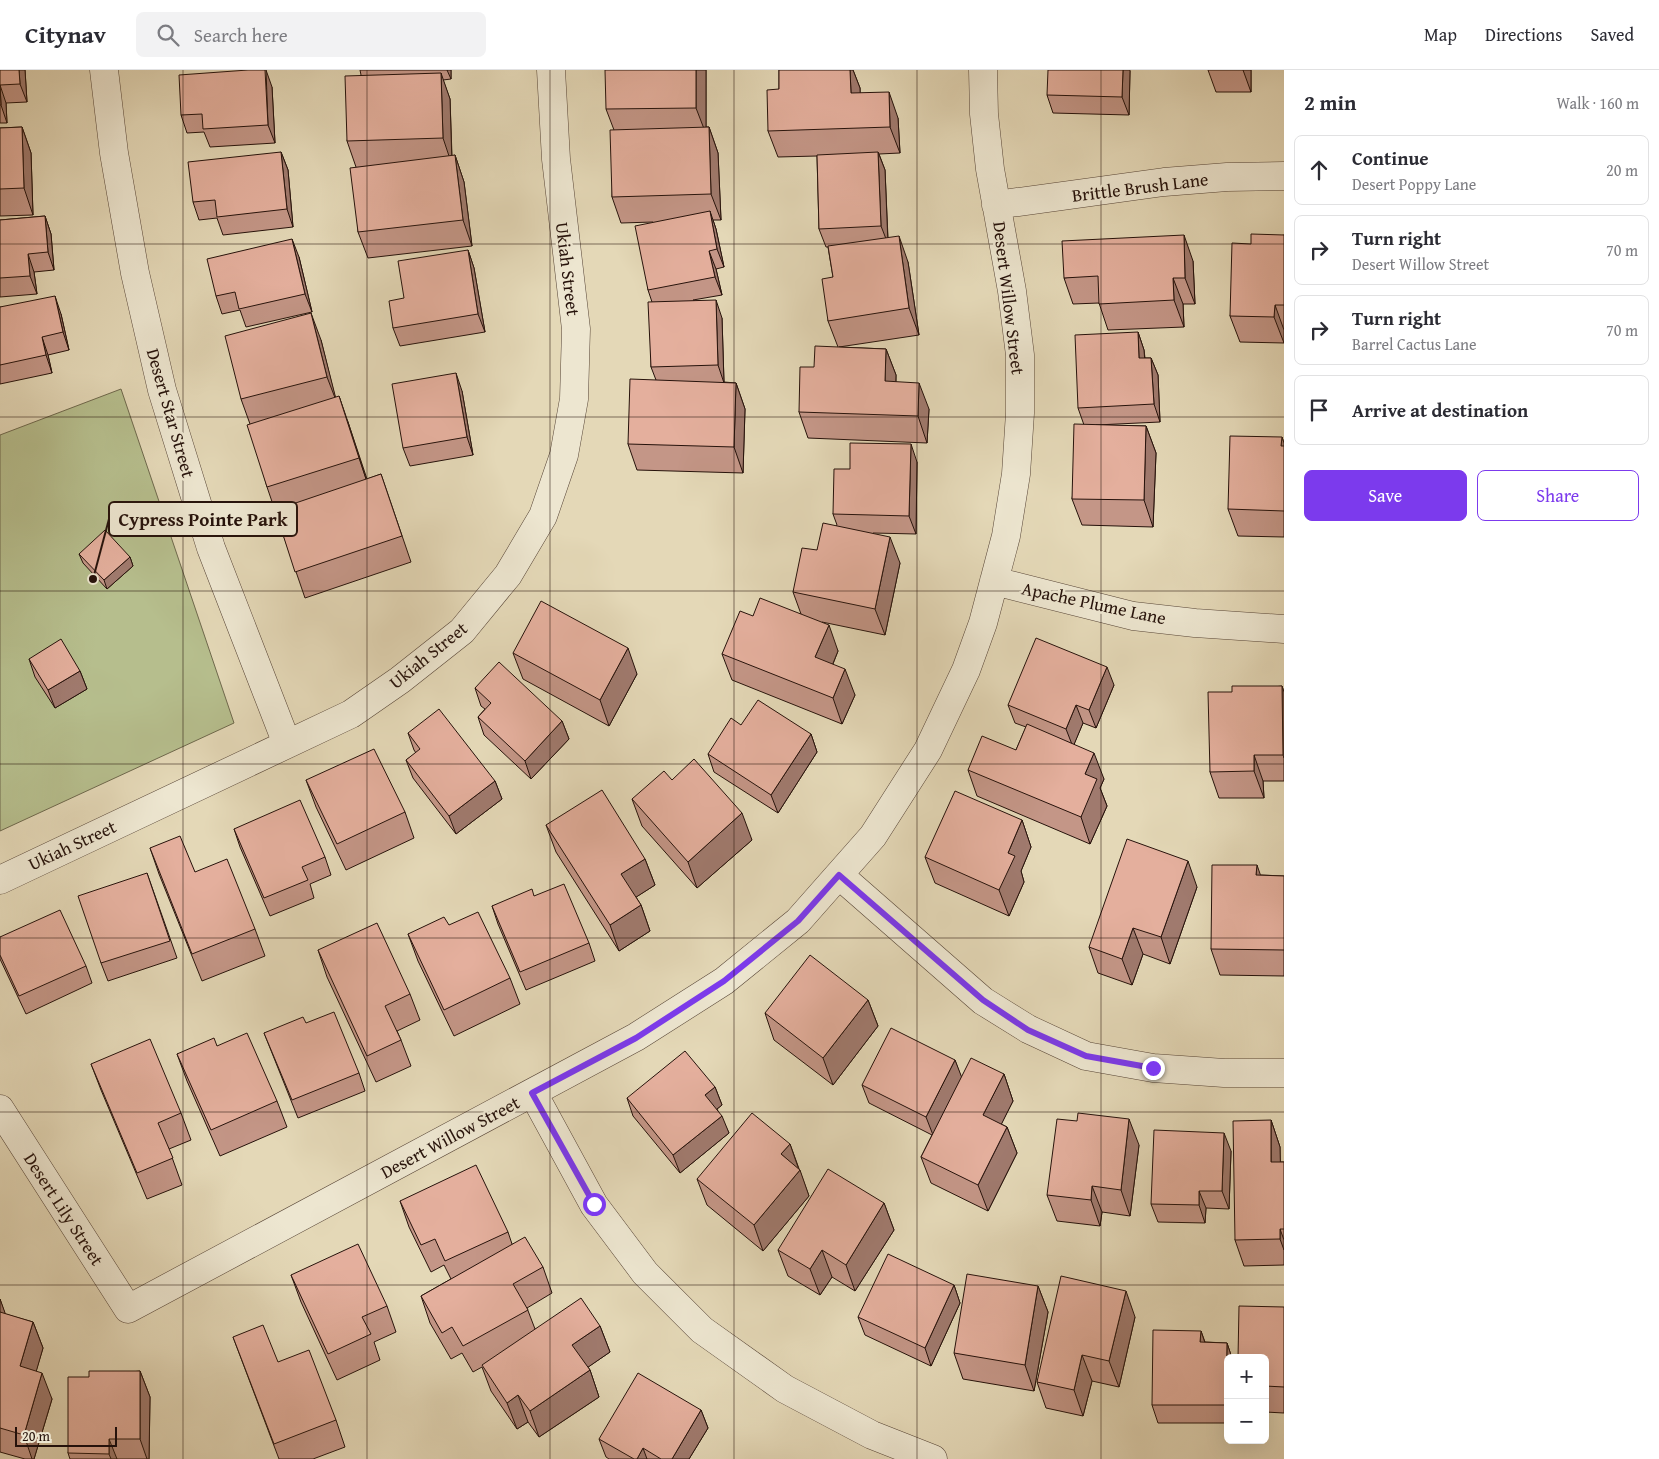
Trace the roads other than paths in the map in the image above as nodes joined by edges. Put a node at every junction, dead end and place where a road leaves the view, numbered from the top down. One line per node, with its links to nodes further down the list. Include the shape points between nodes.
1 (104, 70): 8 (street, Desert Star Street, via 114,153 135,273 162,390 210,548)
2 (551, 70): 8 (street, Ukiah Street, via 561,217 576,346 573,409 564,455 543,516 508,576 462,631 351,714)
3 (983, 70): 5 (street, Desert Willow Street, via 984,114)
4 (1284, 176): 5 (street, Brittle Brush Lane, via 1164,182)
5 (996, 205): 6 (street, Desert Willow Street, via 1020,355 1020,413 1016,474 1006,536)
6 (994, 581): 7 (street, Apache Plume Lane, via 1133,616); 9 (street, Desert Willow Street, via 966,670 928,750 873,836)
7 (1284, 629)
8 (287, 744): 10 (street, Ukiah Street)
9 (839, 875): 11 (street, via 983,1000 1028,1030 1086,1056 1153,1068); 12 (street, Desert Willow Street, via 798,921 724,981 636,1038)
10 (0, 880)
11 (1284, 1073)
12 (532, 1093): 14 (street, Desert Willow Street); 15 (street, via 594,1204 645,1273 702,1330 784,1389 872,1435)
13 (0, 1109): 14 (street, Desert Lily Street)
14 (128, 1309)
15 (934, 1459)

